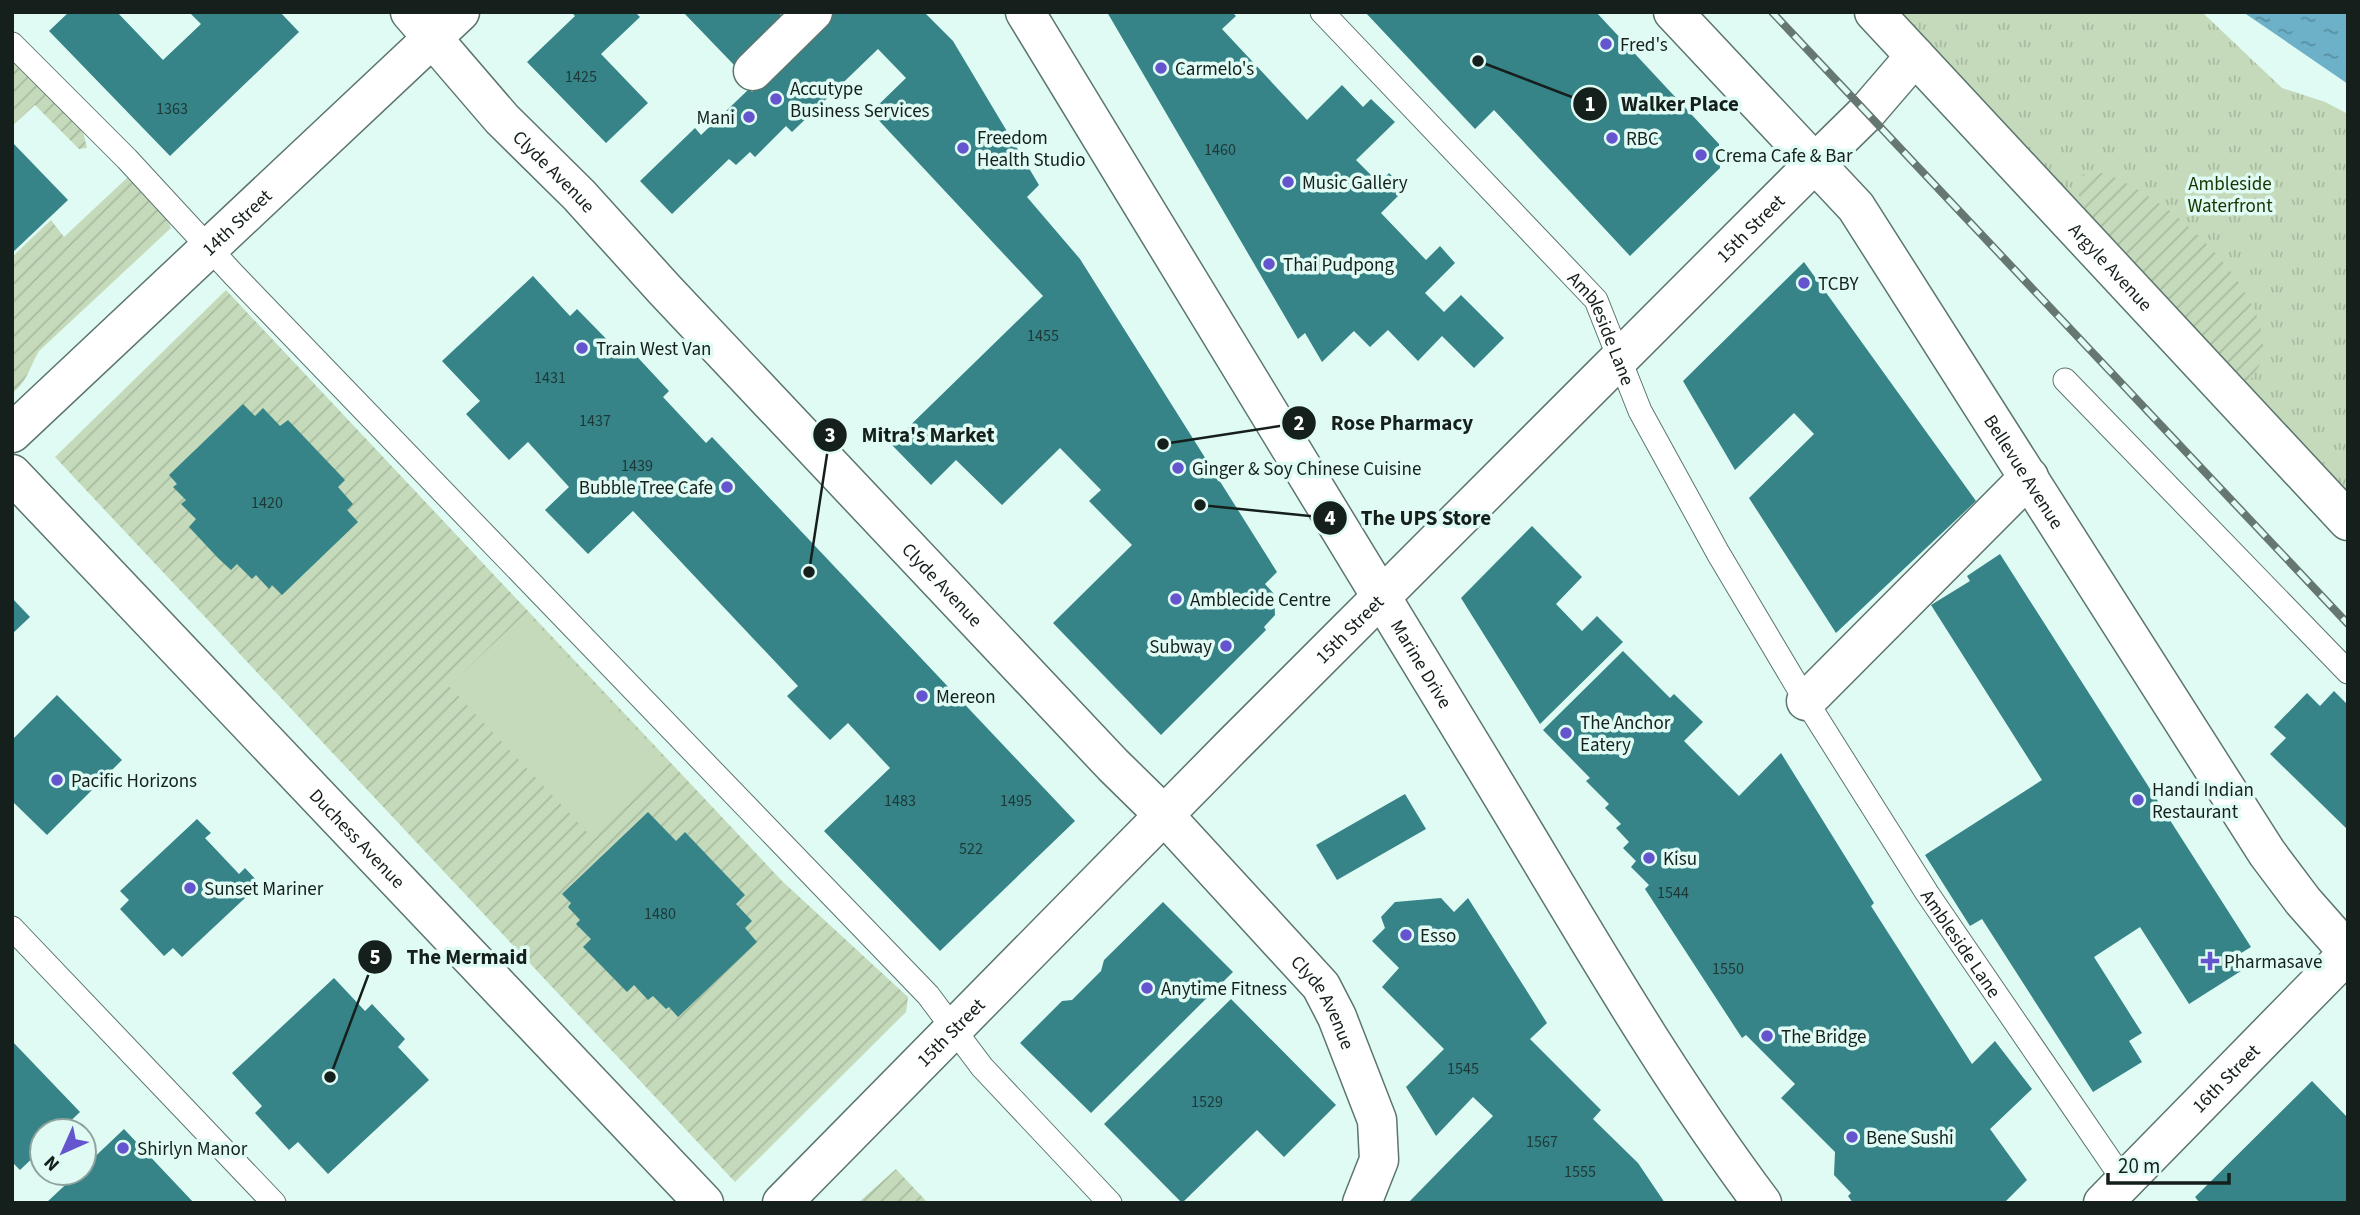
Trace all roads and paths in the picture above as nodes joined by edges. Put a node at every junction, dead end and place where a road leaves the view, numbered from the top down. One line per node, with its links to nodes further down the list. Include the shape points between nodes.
1 (460, 12): 7 (street, 14th Street)
2 (813, 12): 10 (street)
3 (1025, 12): 19 (street, Marine Drive)
4 (1322, 12): 13 (lane, Ambleside Lane, via 1596,300)
5 (1673, 12): 11 (street, Bellevue Avenue)
6 (1874, 12): 9 (street, Argyle Avenue)
7 (421, 25): 12 (street, 14th Street); 22 (street, Clyde Avenue, via 502,119)
8 (12, 44): 12 (lane)
9 (1915, 56): 11 (street, 15th Street); 18 (street, Argyle Avenue)
10 (753, 71)
11 (1815, 163): 13 (street, 15th Street); 17 (street, Bellevue Avenue, via 1856,207)
12 (210, 248): 15 (street, 14th Street); 25 (lane, via 928,995)
13 (1619, 358): 19 (street, 15th Street); 21 (lane, Ambleside Lane, via 1640,411)
14 (2065, 380): 20 (lane)
15 (12, 433)
16 (12, 474): 28 (street, Duchess Avenue)
17 (2029, 477): 21 (street); 24 (street, Bellevue Avenue, via 2267,853)
18 (2348, 521)
19 (1381, 598): 22 (street, 15th Street); 32 (street, Marine Drive, via 1609,974)
20 (2348, 672)
21 (1806, 701): 26 (lane, Ambleside Lane)
22 (1165, 816): 25 (street, 15th Street); 31 (street, Clyde Avenue, via 1309,971 1331,1002 1377,1120 1379,1160)
23 (12, 928): 27 (lane)
24 (2348, 952): 26 (street, 16th Street)
25 (953, 1028): 29 (street, 15th Street); 30 (lane, via 982,1067)
26 (2113, 1192)
27 (274, 1203)
28 (704, 1203)
29 (782, 1203)
30 (1110, 1203)
31 (1362, 1203)
32 (1762, 1203)

